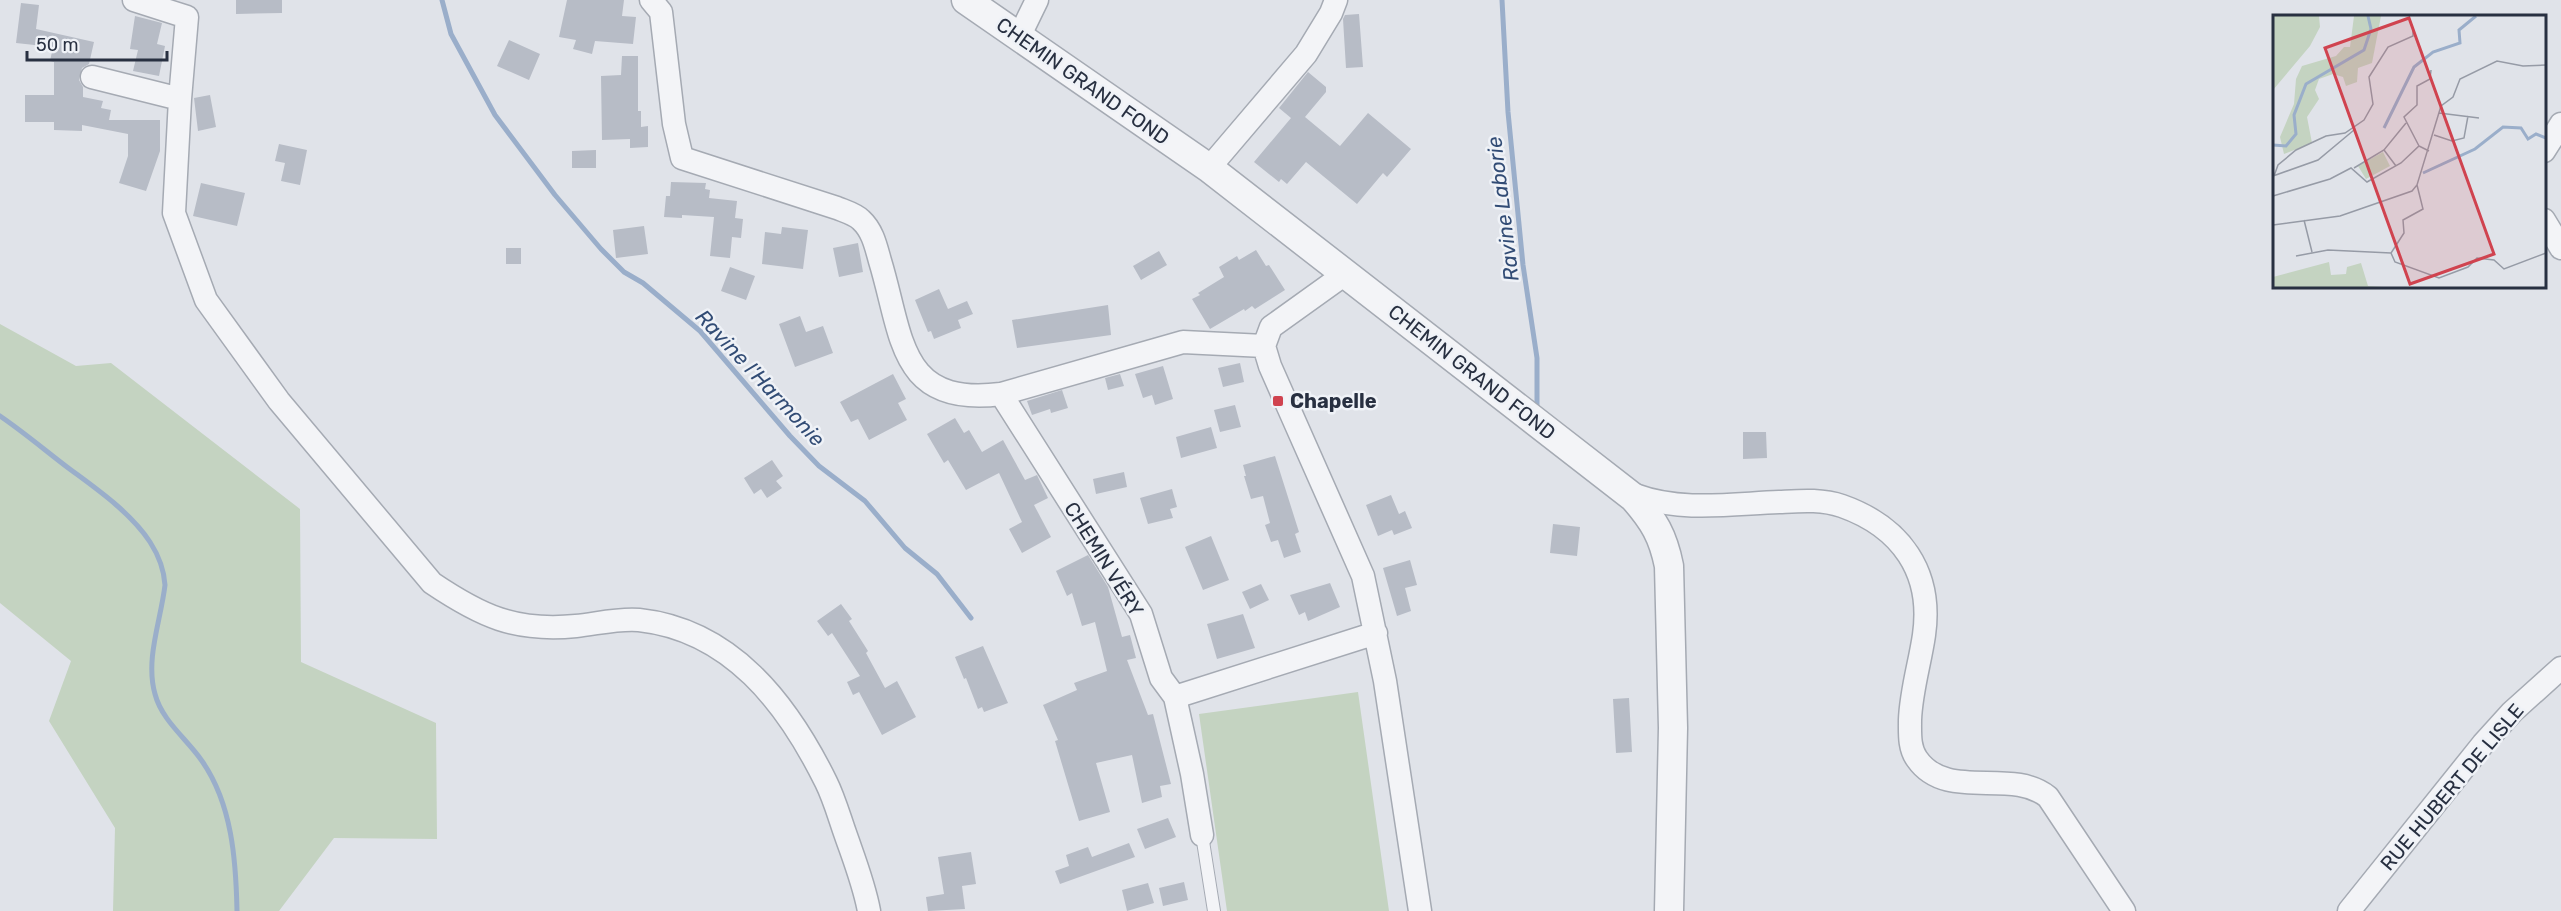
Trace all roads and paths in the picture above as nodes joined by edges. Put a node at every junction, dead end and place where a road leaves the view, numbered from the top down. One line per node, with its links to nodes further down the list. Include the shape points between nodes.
1 (134, 0): 8 (street, via 187,17)
2 (651, 0): 16 (street, via 661,12 674,124 682,158 861,219 871,232 911,365 939,389 980,397)
3 (966, 0): 6 (street, CHEMIN GRAND FOND)
4 (1037, 0): 6 (street)
5 (1336, 0): 11 (street, via 1306,54)
6 (1020, 35): 11 (street, CHEMIN GRAND FOND)
7 (92, 77): 8 (street)
8 (180, 99): 22 (street, via 174,213 206,300 279,401 432,583 495,619 531,628 636,620 669,625 728,652 753,674 788,716 827,783)
9 (2561, 124): 10 (street)
10 (2546, 148)
11 (1209, 168): 14 (street, CHEMIN GRAND FOND)
12 (2546, 223): 13 (street)
13 (2561, 248)
14 (1343, 271): 15 (street, via 1338,279 1271,327); 17 (street, CHEMIN GRAND FOND)
15 (1264, 346): 16 (street, via 1183,342); 18 (street, via 1363,576)
16 (1001, 394): 20 (street, CHEMIN VÉRY, via 1142,614 1161,678)
17 (1634, 498): 26 (street, CHEMIN GRAND FOND, via 1653,519 1664,542 1669,566 1673,728); 27 (street, via 1635,495 1656,503 1688,506 1826,502 1862,516 1904,546 1923,585 1927,611 1911,709 1913,753 1927,770 1958,782 2040,790)
18 (1376, 633): 20 (street); 25 (street)
19 (2561, 668): 28 (street, RUE HUBERT DE LISLE, via 2483,744)
20 (1175, 697): 21 (street, CHEMIN VÉRY)
21 (1202, 835): 24 (lane, CHEMIN VÉRY)
22 (867, 901): 23 (street)
23 (880, 911)
24 (1214, 911)
25 (1420, 911)
26 (1669, 911)
27 (2124, 911)
28 (2349, 911)

